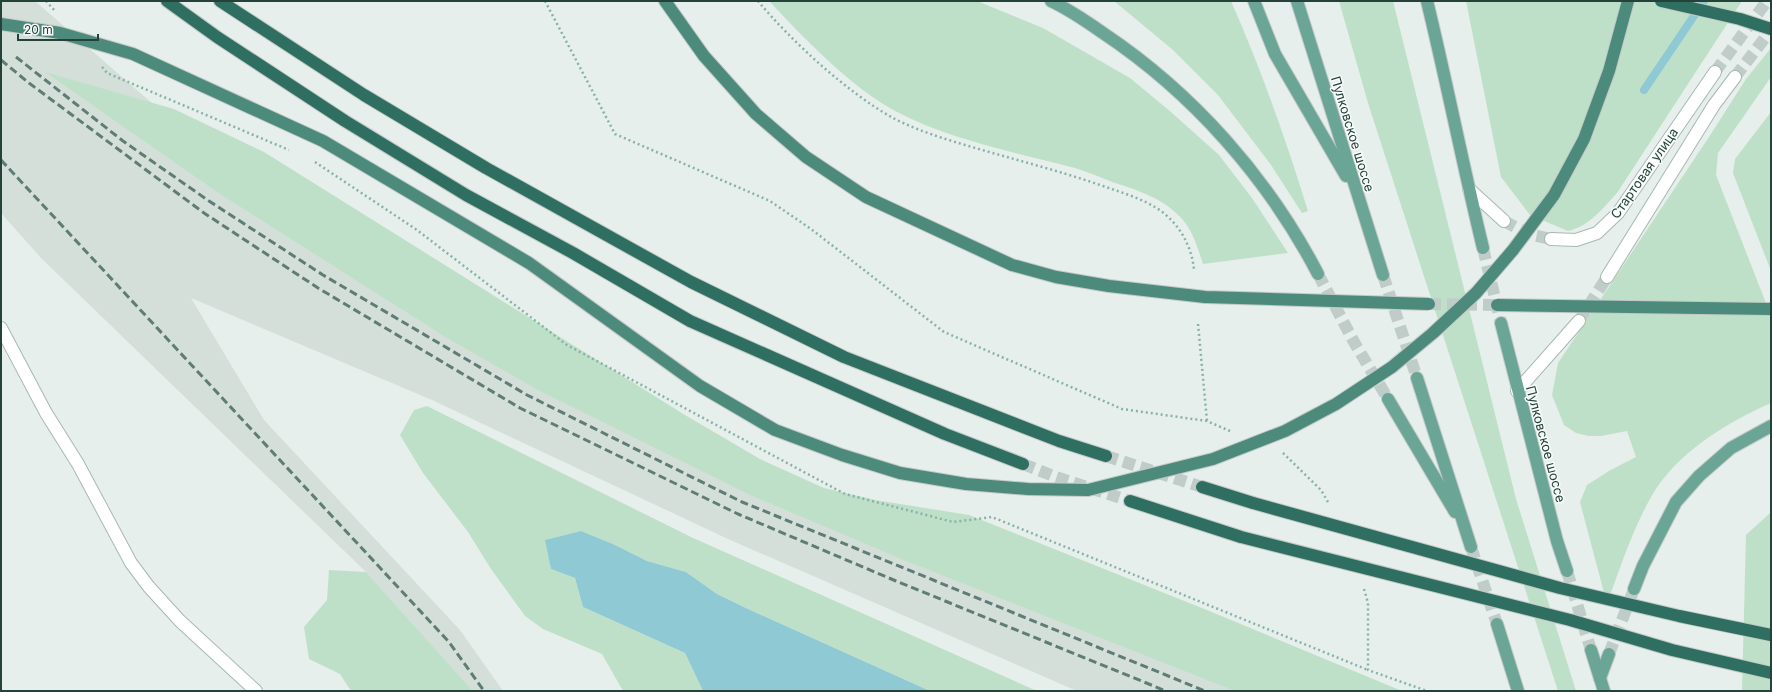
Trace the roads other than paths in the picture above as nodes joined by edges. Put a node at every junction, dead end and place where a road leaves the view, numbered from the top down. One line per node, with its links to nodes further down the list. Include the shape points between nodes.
1 (167, 1): 33 (highway, via 345,121 466,195 573,253 690,322 945,434)
2 (220, 1): 32 (highway, via 364,95 486,168 691,282 844,357)
3 (665, 1): 22 (highway, bridge, via 704,56 756,114 806,157 866,197 1012,265 1056,277 1109,286 1205,297)
4 (1051, 1): 19 (main road, via 1066,8 1122,46 1173,87 1228,142 1270,197)
5 (1254, 1): 15 (main road, via 1275,54)
6 (1297, 1): 15 (main road, Пулковское шоссе)
7 (1427, 1): 14 (main road, via 1450,94)
8 (1628, 1): 10 (highway, bridge, via 1609,71 1584,138 1554,195 1476,293 1433,333 1392,367 1336,404 1285,431 1213,459 1088,490 966,484 900,473 775,430 700,386 529,263 323,141 133,54 60,33)
9 (1661, 1): 11 (highway, bridge, via 1740,19)
10 (1, 24)
11 (1771, 29)
12 (1715, 72): 17 (street, Стартовая улица, via 1618,213 1597,233 1576,240)
13 (1735, 77): 21 (street, Стартовая улица, via 1714,105)
14 (1469, 189): 16 (street); 18 (main road)
15 (1358, 197): 20 (main road, Пулковское шоссе)
16 (1504, 221)
17 (1551, 239)
18 (1483, 248)
19 (1318, 274)
20 (1383, 275)
21 (1607, 277)
22 (1429, 304)
23 (1497, 305): 24 (highway, bridge)
24 (1771, 309)
25 (1579, 321): 29 (street)
26 (1501, 323): 29 (main road, Пулковское шоссе)
27 (1, 328): 46 (street, via 131,563 180,621)
28 (1416, 378): 36 (main road)
29 (1517, 391): 38 (main road, Пулковское шоссе)
30 (1388, 398): 36 (main road)
31 (1771, 426): 39 (main road, via 1731,448 1699,476 1676,502)
32 (1106, 456)
33 (1023, 464)
34 (1202, 487): 41 (highway, bridge, via 1560,588)
35 (1130, 501): 44 (highway, bridge, via 1241,537 1570,620 1672,650)
36 (1467, 532): 37 (main road)
37 (1472, 547)
38 (1566, 571)
39 (1634, 589)
40 (1497, 624): 47 (main road)
41 (1771, 635)
42 (1591, 650): 45 (main road)
43 (1609, 654): 45 (main road)
44 (1771, 673)
45 (1600, 678): 48 (main road)
46 (256, 691)
47 (1518, 691)
48 (1604, 691)

